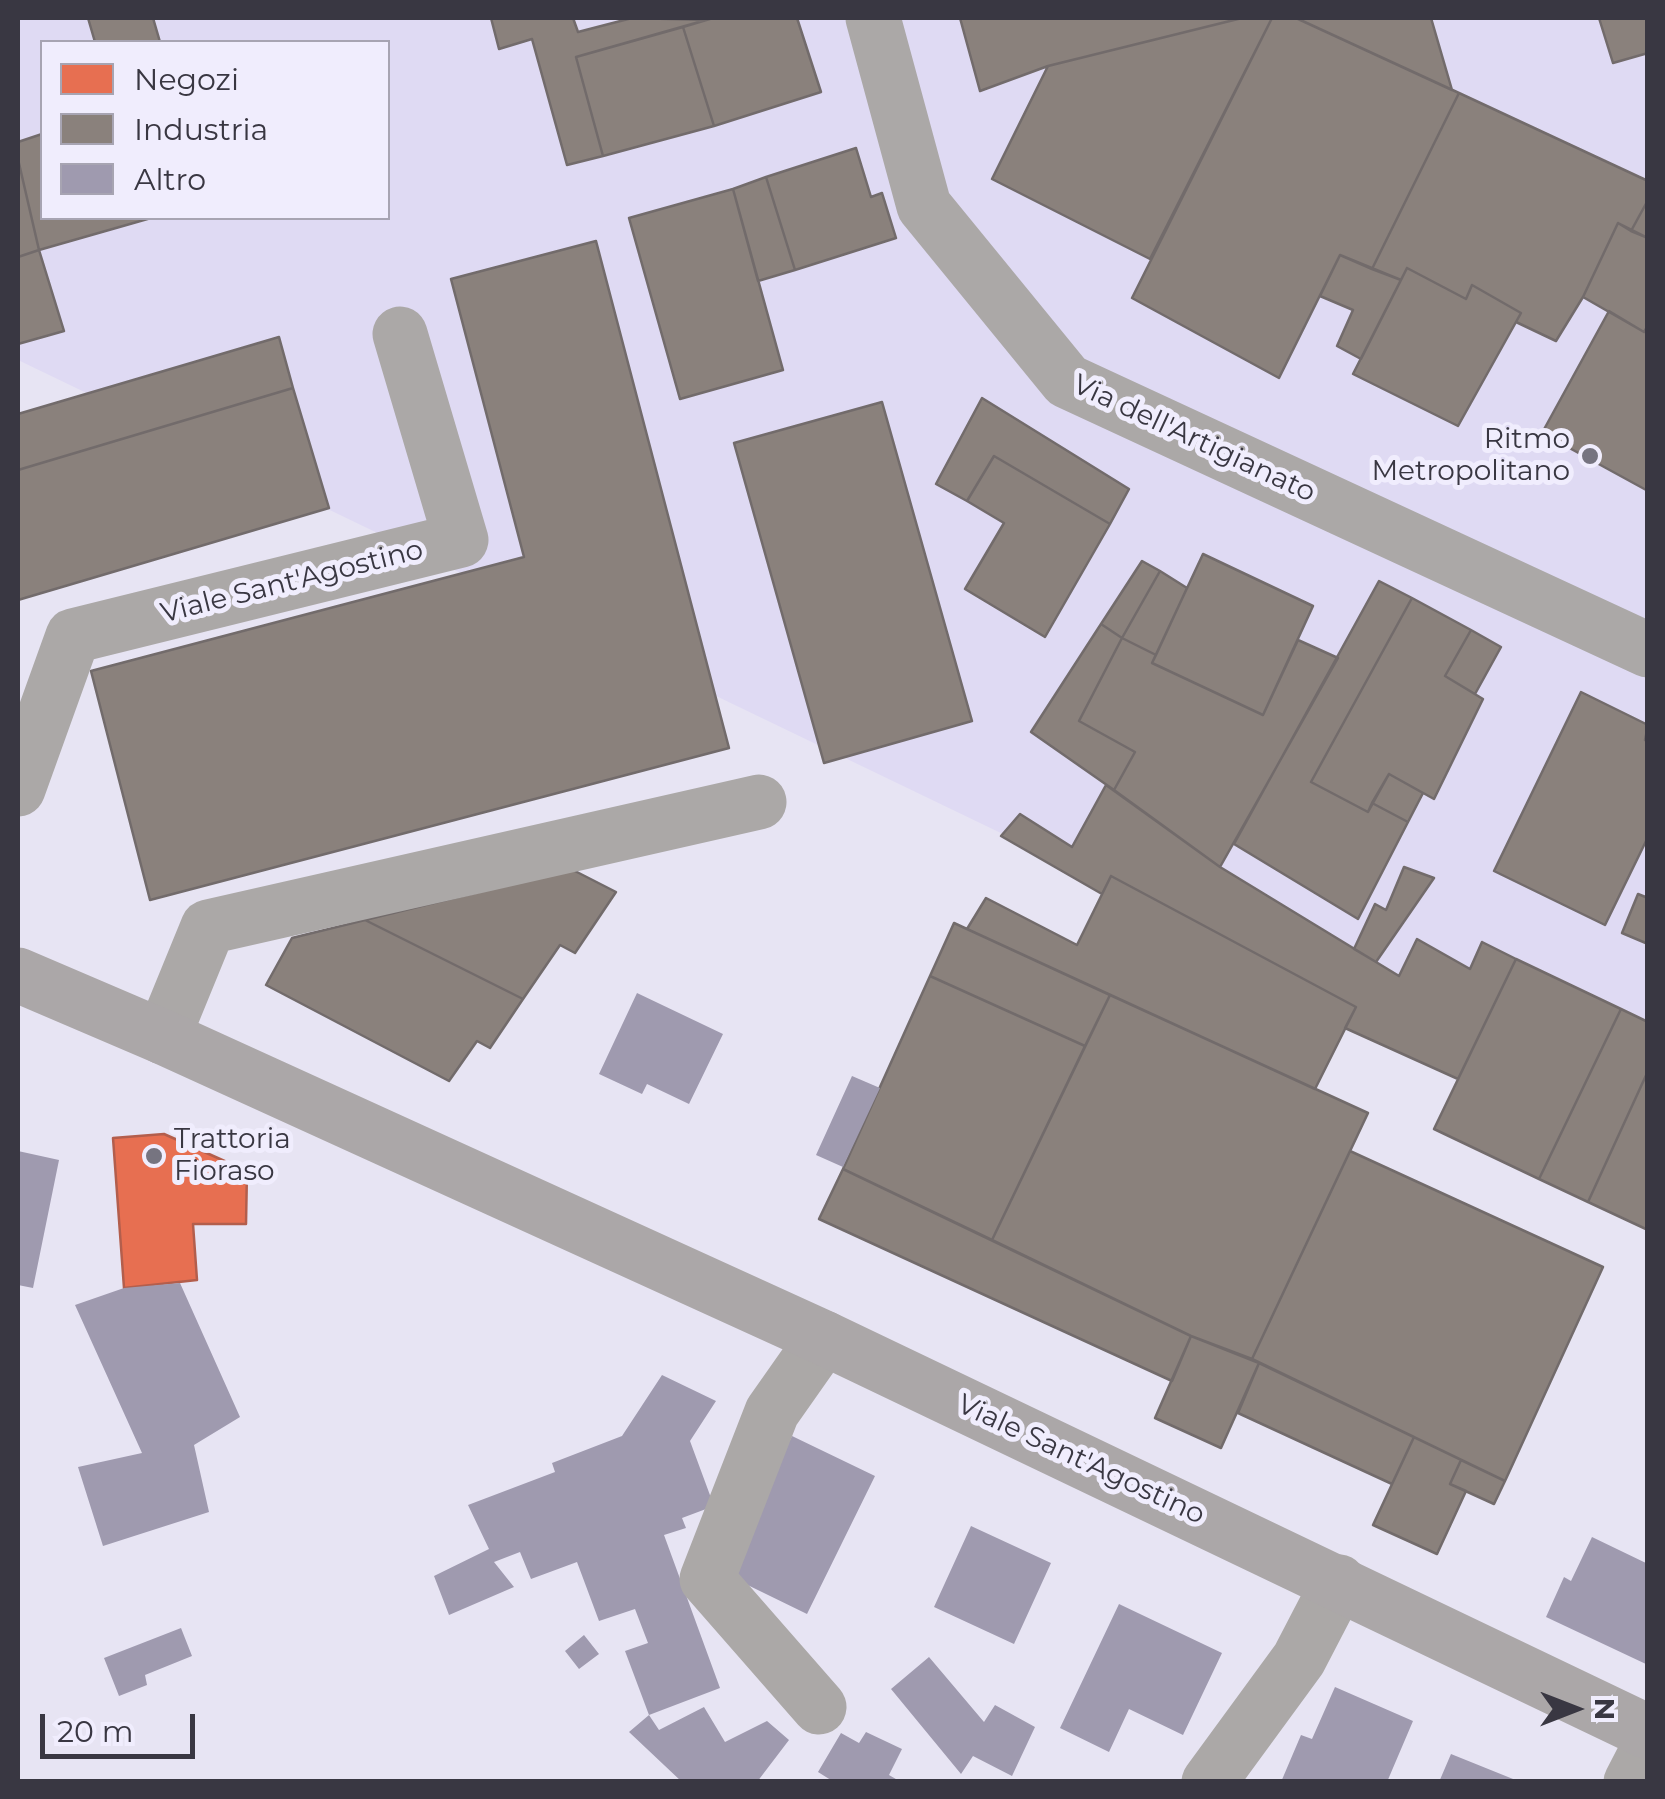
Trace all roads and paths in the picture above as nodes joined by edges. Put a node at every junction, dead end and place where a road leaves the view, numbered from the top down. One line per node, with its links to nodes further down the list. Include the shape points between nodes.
1 (873, 18): 3 (street, Via dell'Artigianato, via 924,206 1067,382)
2 (400, 334): 4 (street, Viale Sant'Agostino, via 462,540 73,636)
3 (1648, 650)
4 (18, 789)
5 (758, 802): 7 (street, via 208,927)
6 (18, 975): 7 (main road, Viale Sant'Agostino)
7 (163, 1037): 8 (main road, Viale Sant'Agostino)
8 (824, 1338): 9 (main road, Viale Sant'Agostino); 10 (street, via 772,1412 706,1579)
9 (1339, 1582): 11 (main road, Viale Sant'Agostino); 13 (street, via 1299,1659)
10 (819, 1706)
11 (1648, 1732)
12 (1648, 1749): 14 (street)
13 (1208, 1782)
14 (1631, 1782)

